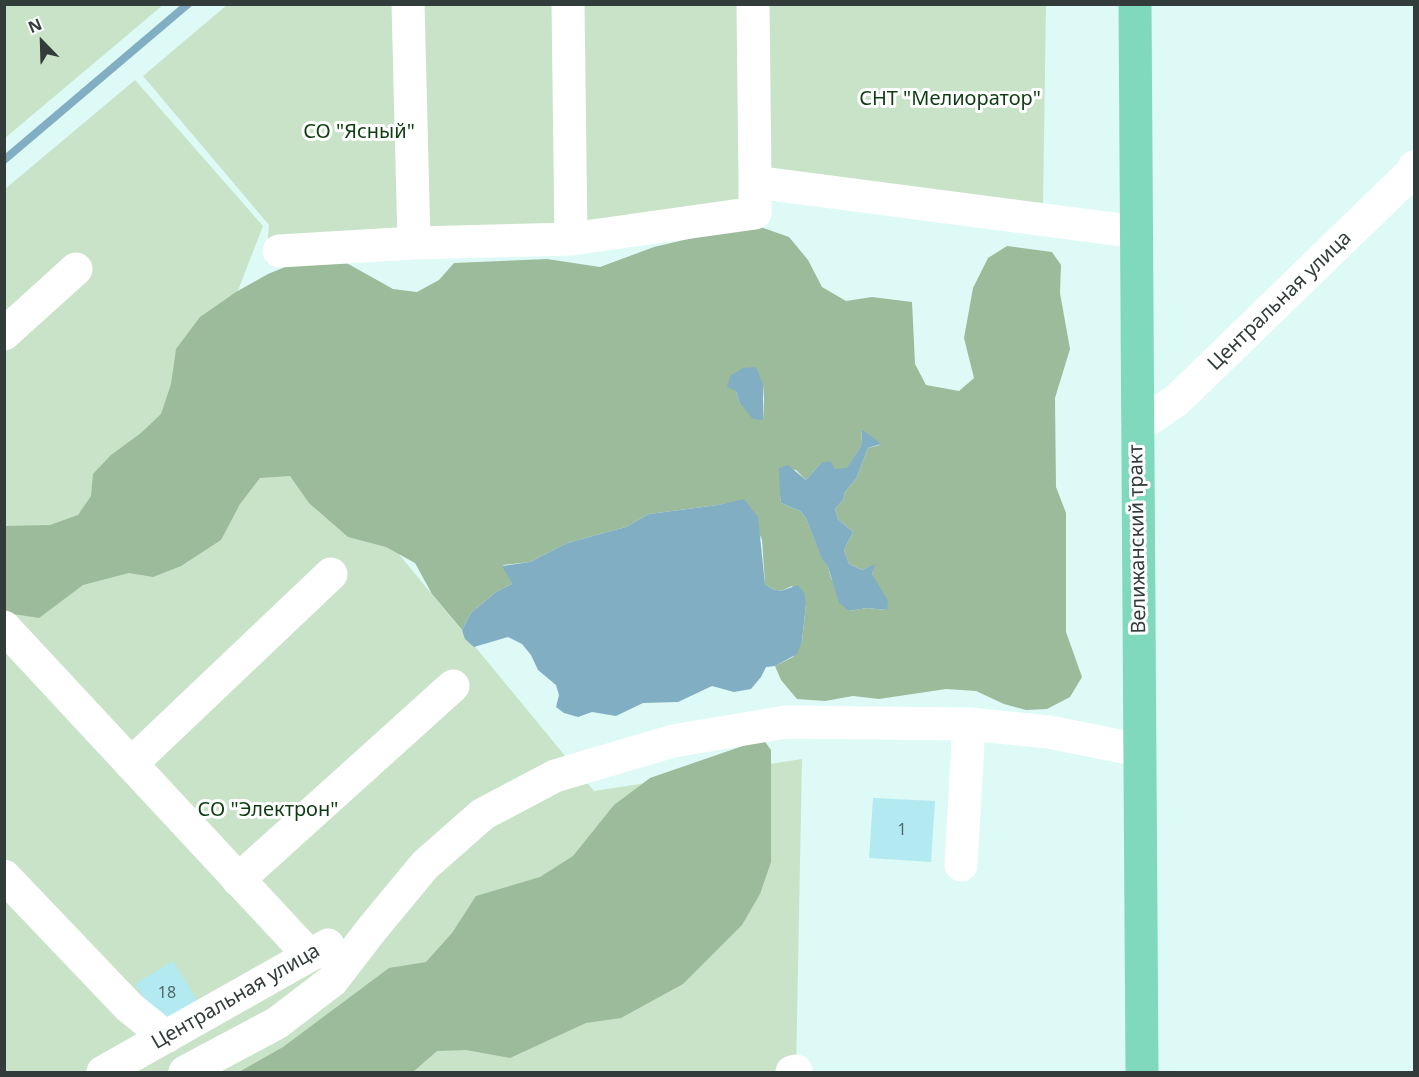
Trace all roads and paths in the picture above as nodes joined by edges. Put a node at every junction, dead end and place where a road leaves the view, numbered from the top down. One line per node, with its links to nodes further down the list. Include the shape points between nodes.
1 (408, 4): 9 (street)
2 (568, 4): 8 (street)
3 (753, 4): 6 (street)
4 (1135, 4): 7 (main road, Велижанский тракт)
5 (1414, 167): 13 (street, Центральная улица, via 1177,400)
6 (755, 182): 7 (street); 8 (street, via 755,213)
7 (1137, 232): 13 (main road, Велижанский тракт)
8 (571, 239): 9 (street)
9 (414, 243): 10 (street)
10 (279, 250)
11 (76, 269): 12 (street)
12 (4, 334)
13 (1137, 424): 18 (main road, Велижанский тракт)
14 (331, 574): 19 (street)
15 (4, 627): 19 (street)
16 (453, 686): 22 (street)
17 (969, 724): 18 (street, via 1049,732); 20 (street); 23 (street, via 786,722 673,741 555,776 483,813 425,866)
18 (1139, 750): 28 (main road, Велижанский тракт)
19 (131, 764): 22 (street)
20 (961, 865)
21 (4, 876): 25 (street, via 129,1007)
22 (238, 880): 24 (street)
23 (372, 929): 24 (street, Центральная улица); 27 (street, via 332,981 314,995 277,1023)
24 (309, 955): 25 (street, Центральная улица)
25 (166, 1037): 26 (street, Центральная улица)
26 (103, 1072)
27 (185, 1072)
28 (1142, 1072)

